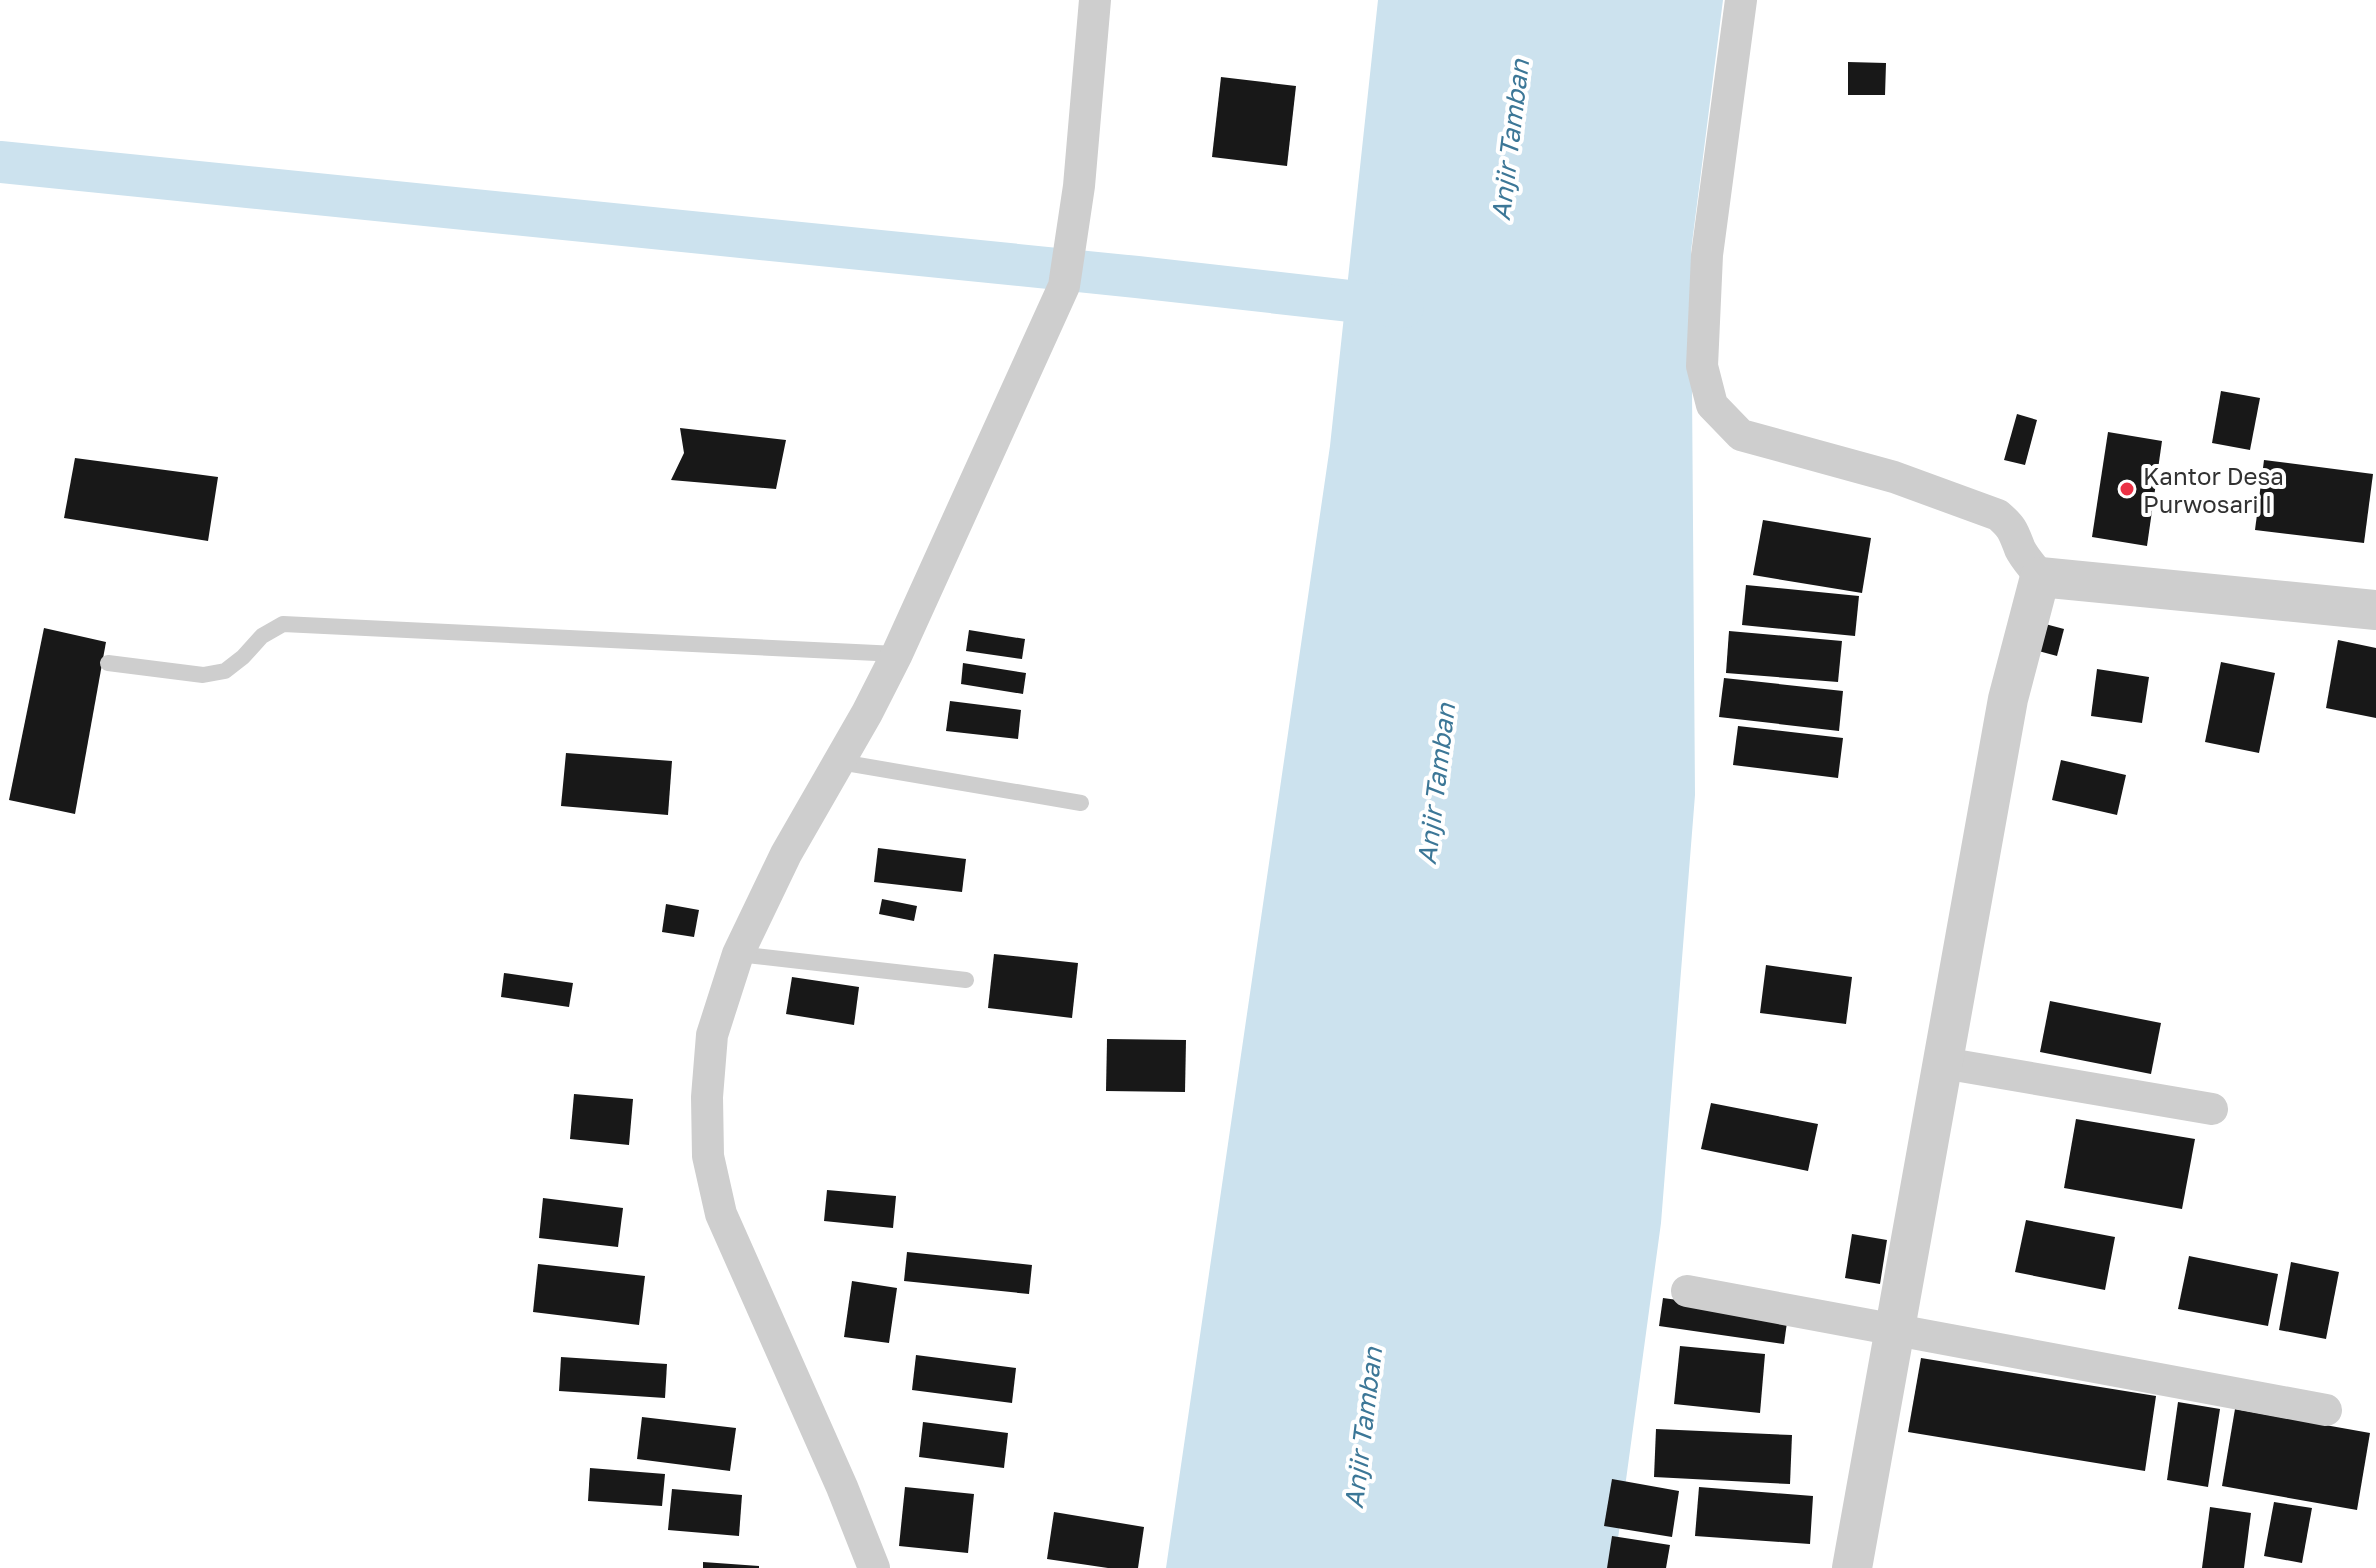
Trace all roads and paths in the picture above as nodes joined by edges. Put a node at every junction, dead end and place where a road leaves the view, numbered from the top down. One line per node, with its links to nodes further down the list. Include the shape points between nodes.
1 (1095, 0): 5 (street, via 1079,186 1064,286)
2 (1741, 0): 3 (street, via 1707,255 1702,366 1712,405 1741,435 1894,477 1998,515 2018,537)
3 (2040, 577): 4 (street); 11 (street, via 2008,699)
4 (2376, 610)
5 (897, 654): 6 (lane, via 283,624 225,671 203,675); 7 (street)
6 (108, 663)
7 (840, 762): 8 (lane); 9 (street, via 786,854)
8 (1081, 803)
9 (738, 954): 10 (lane); 16 (street, via 712,1035 708,1156 721,1214)
10 (966, 980)
11 (1943, 1063): 12 (street); 14 (street)
12 (2212, 1109)
13 (1687, 1291): 14 (street)
14 (1895, 1331): 15 (street); 17 (street)
15 (2326, 1410)
16 (874, 1568)
17 (1852, 1568)

